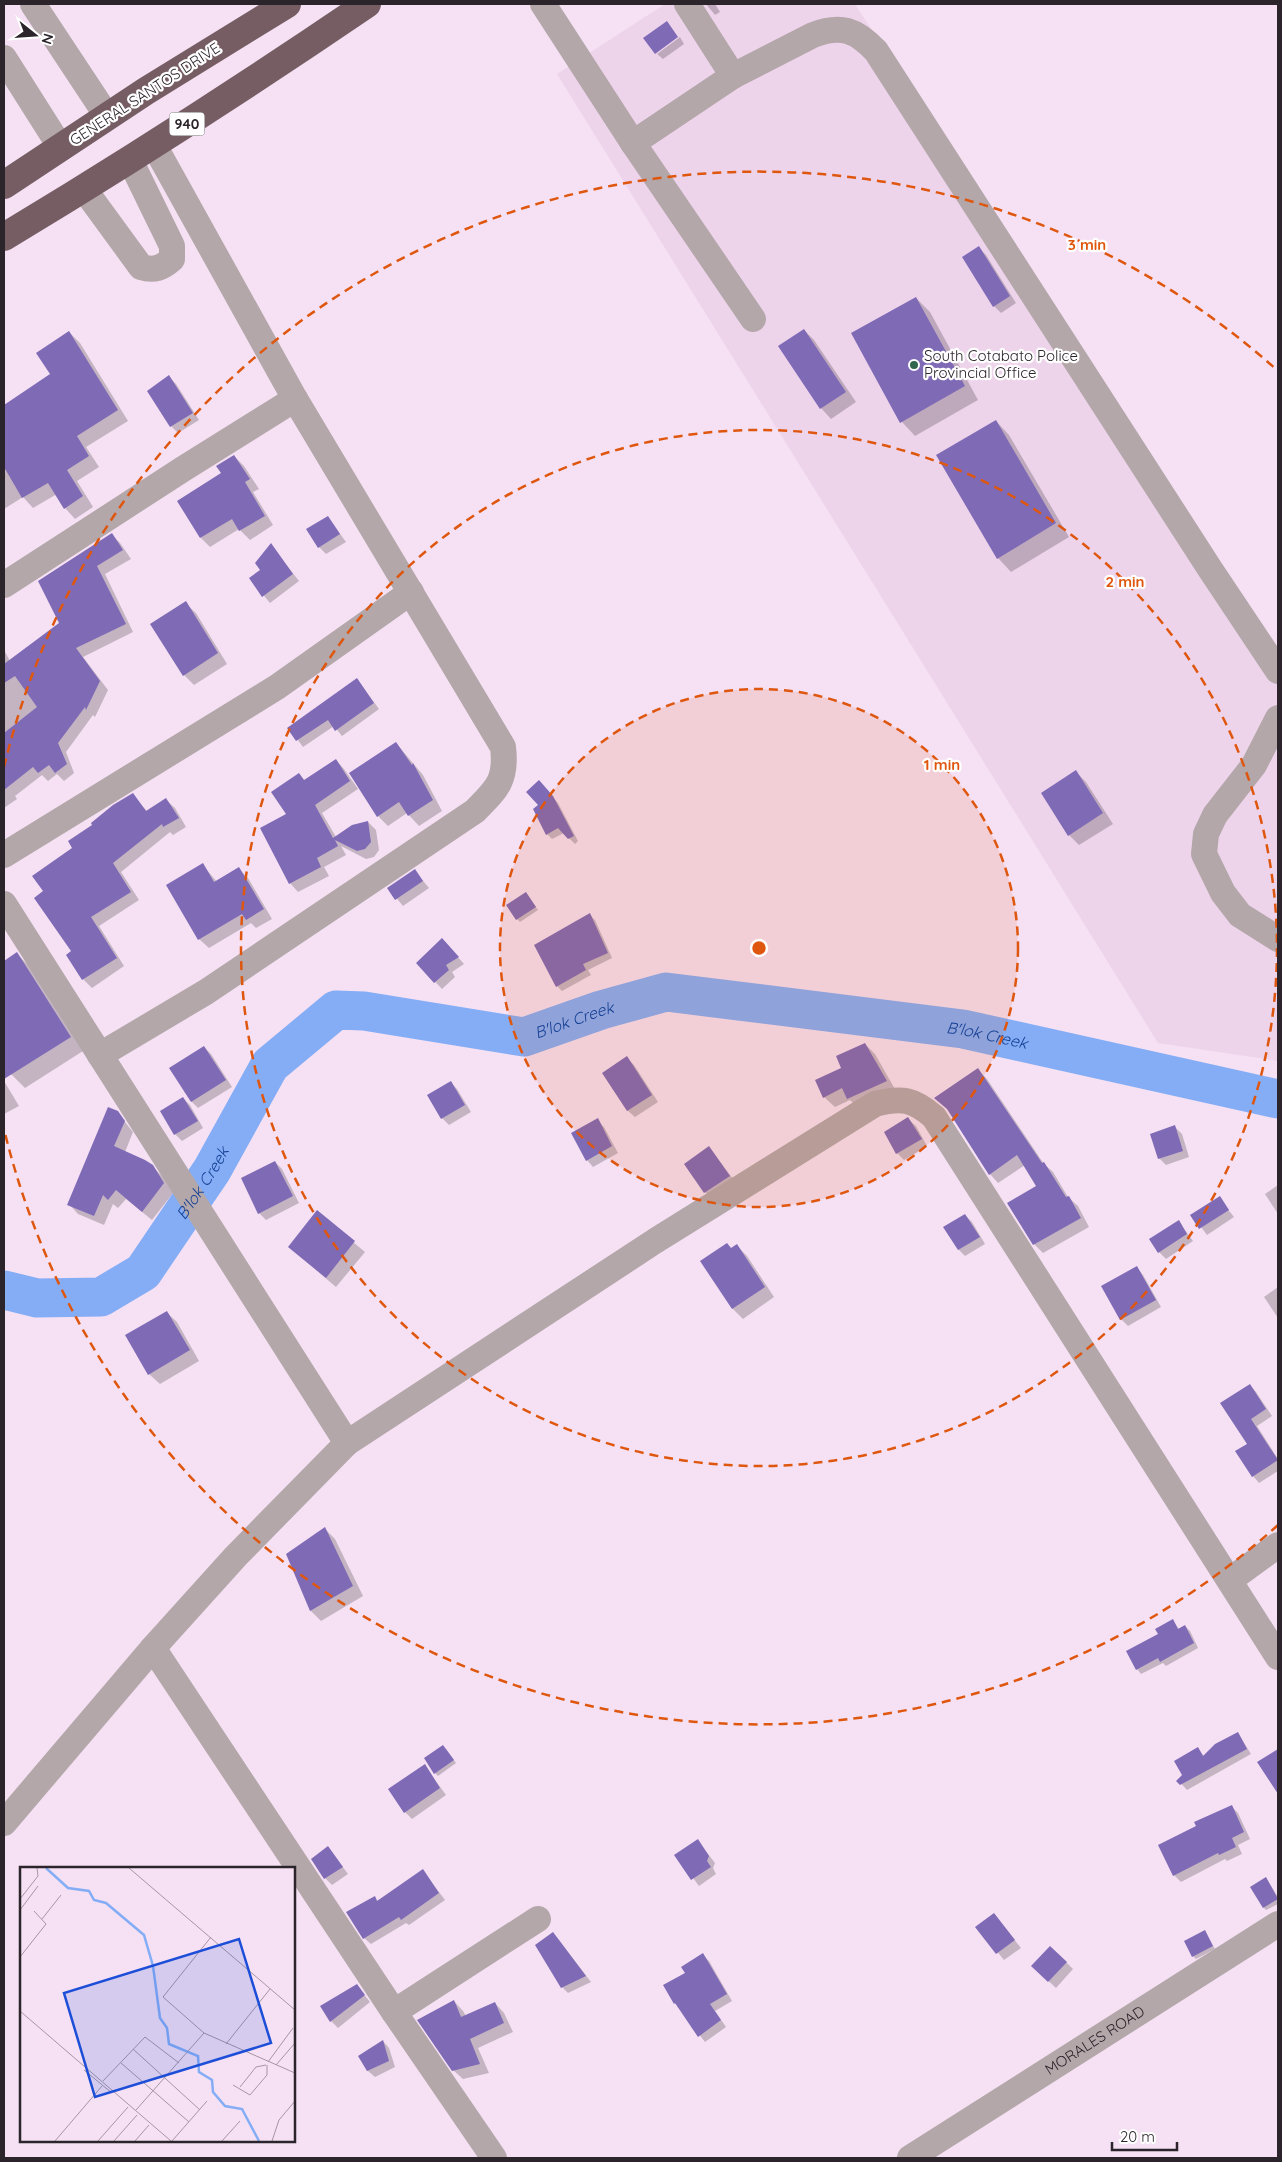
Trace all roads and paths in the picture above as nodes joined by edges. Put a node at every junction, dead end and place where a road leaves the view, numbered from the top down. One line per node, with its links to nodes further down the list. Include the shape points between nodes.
1 (33, 4): 8 (street)
2 (287, 4): 8 (highway, GENERAL SANTOS DRIVE)
3 (367, 4): 10 (highway, 940)
4 (543, 4): 9 (street)
5 (687, 4): 7 (street)
6 (4, 58): 11 (street)
7 (733, 76): 9 (street); 20 (street, via 826,30 850,31 876,51)
8 (107, 116): 11 (highway, GENERAL SANTOS DRIVE)
9 (633, 143): 16 (street)
10 (154, 145): 12 (highway, 940); 17 (street)
11 (61, 148): 13 (highway, GENERAL SANTOS DRIVE)
12 (130, 160): 14 (highway, 940); 14 (street, via 172,246 172,259 163,266 150,270 141,267)
13 (4, 185)
14 (84, 189): 15 (highway, 940)
15 (4, 237)
16 (753, 319)
17 (295, 399): 18 (street); 19 (street)
18 (4, 585)
19 (410, 592): 22 (street, via 276,687); 25 (street, via 503,747 504,774 496,790 475,811 206,992)
20 (1278, 672)
21 (1278, 718): 24 (street, via 1254,765 1215,815 1206,834 1204,854 1222,893 1240,915)
22 (4, 855)
23 (4, 904): 25 (street)
24 (1278, 939)
25 (100, 1055): 26 (street)
26 (347, 1443): 28 (street, via 647,1246 875,1104 906,1100 922,1106 934,1117); 29 (street, via 236,1556)
27 (1278, 1545): 28 (street)
28 (1230, 1580): 30 (street)
29 (153, 1648): 31 (street); 34 (street)
30 (1278, 1657)
31 (4, 1823)
32 (538, 1919): 34 (street)
33 (1278, 1924): 36 (street, MORALES ROAD)
34 (394, 2012): 35 (street)
35 (494, 2158)
36 (910, 2158)

